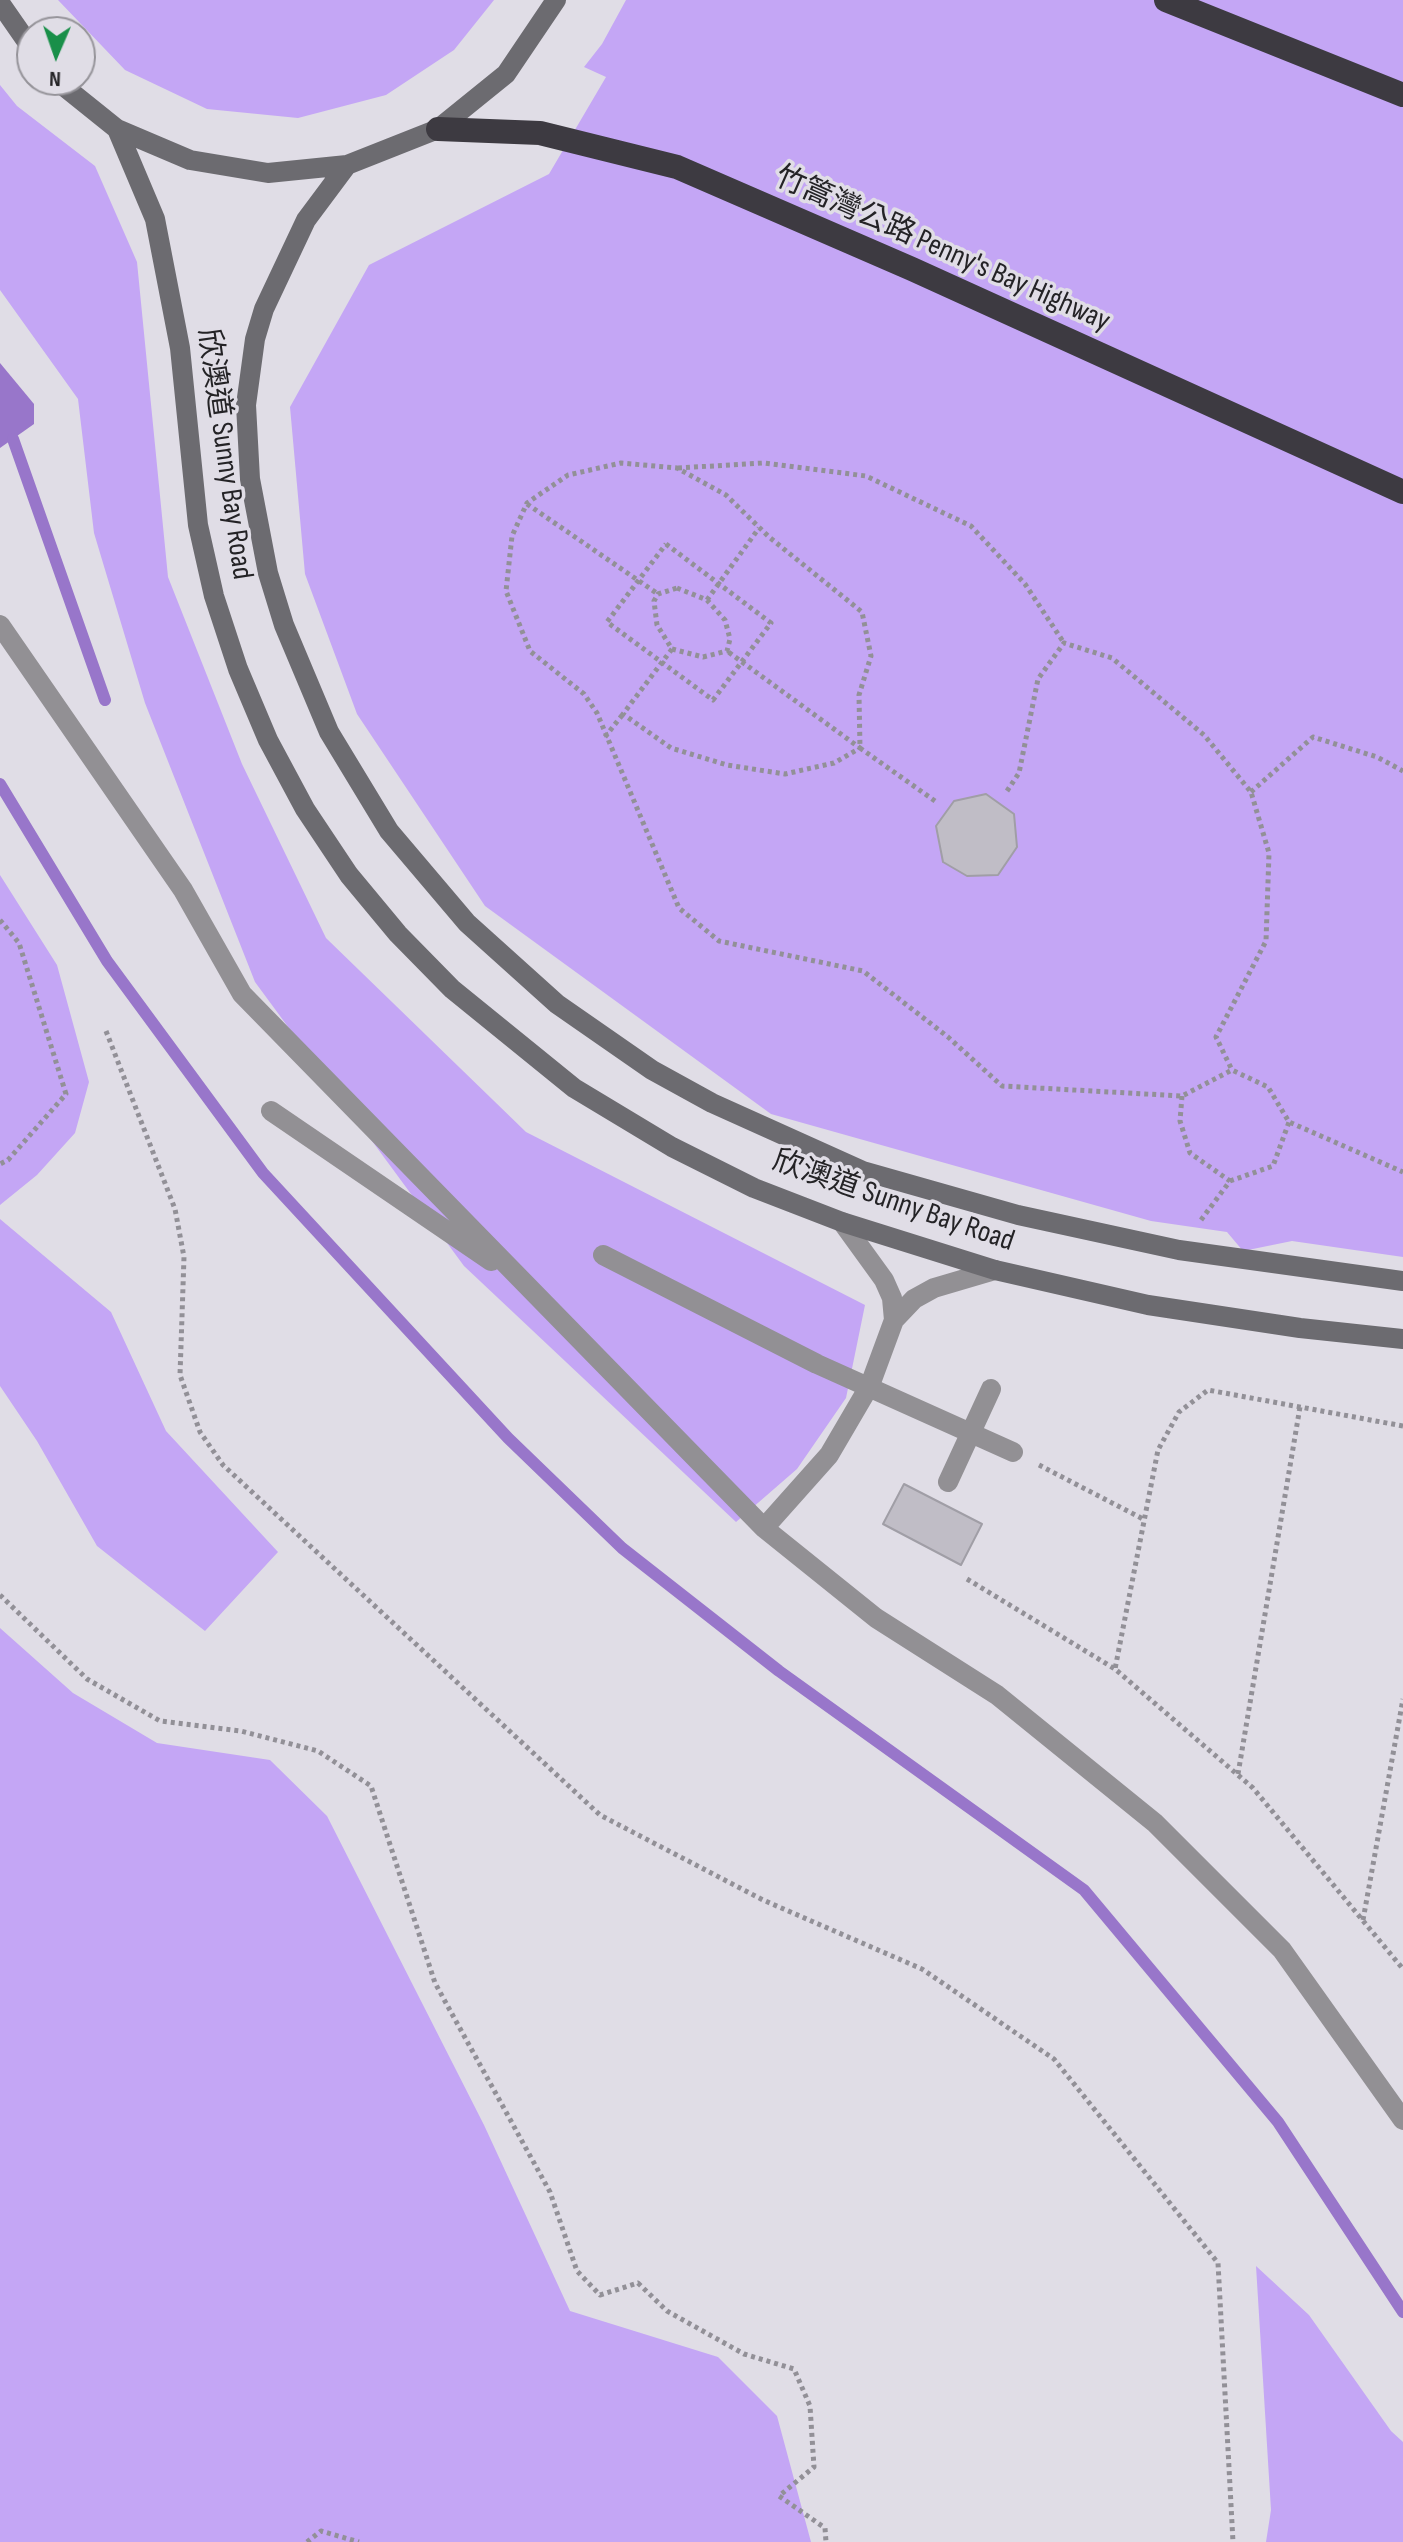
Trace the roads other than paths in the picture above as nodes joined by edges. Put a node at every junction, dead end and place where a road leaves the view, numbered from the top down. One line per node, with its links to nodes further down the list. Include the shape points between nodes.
1 (556, 0): 8 (main road, via 506,74)
2 (1166, 0): 5 (highway)
3 (0, 3): 4 (main road)
4 (16, 26)
5 (1403, 95)
6 (76, 96): 7 (main road)
7 (117, 129): 9 (main road, via 190,160 268,173); 13 (main road, 欣澳道 Sunny Bay Road, via 155,219 180,348 198,525 214,596 268,740 305,809 349,875 398,934 511,1040 574,1088 672,1147 754,1188)
8 (438, 129): 9 (main road); 10 (highway, 竹篙灣公路 Penny's Bay Highway, via 540,133 677,167)
9 (347, 165): 16 (main road, 欣澳道 Sunny Bay Road, via 306,220 264,309 249,372 246,439 258,524 284,625 329,732 389,831 467,923 511,966 604,1038 712,1103 863,1171 1018,1215 1179,1250)
10 (1403, 492)
11 (0, 625): 17 (lane, via 183,890 242,994)
12 (271, 1111): 17 (lane)
13 (842, 1222): 15 (main road, 欣澳道 Sunny Bay Road); 18 (lane, via 884,1280)
14 (603, 1255): 20 (lane, via 817,1364)
15 (995, 1270): 18 (lane, via 934,1288); 19 (main road, 欣澳道 Sunny Bay Road, via 1148,1305)
16 (1403, 1281)
17 (527, 1286): 25 (lane)
18 (894, 1320): 20 (lane)
19 (1403, 1339)
20 (870, 1385): 22 (lane); 25 (lane, via 829,1455)
21 (991, 1389): 22 (lane)
22 (971, 1432): 23 (lane); 24 (lane)
23 (1013, 1452)
24 (948, 1482)
25 (764, 1528): 26 (lane, via 876,1618 997,1695 1155,1823 1282,1950)
26 (1403, 2120)

